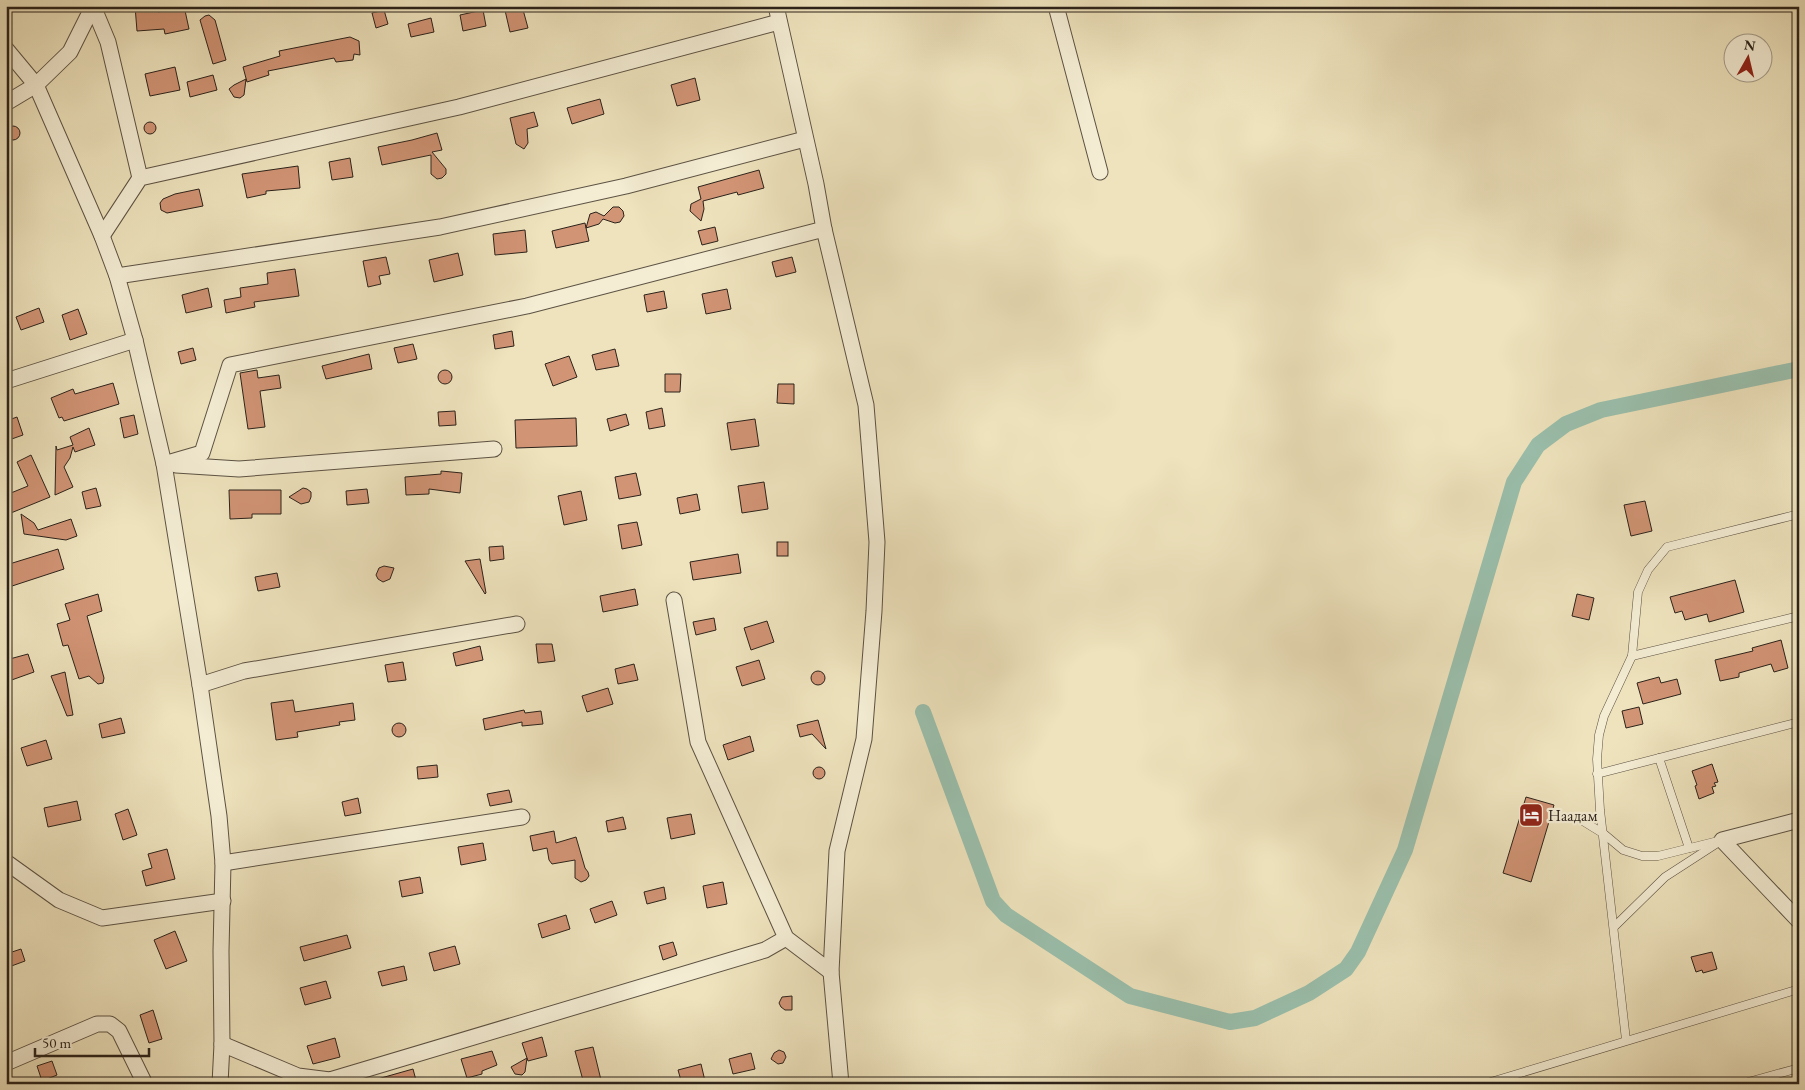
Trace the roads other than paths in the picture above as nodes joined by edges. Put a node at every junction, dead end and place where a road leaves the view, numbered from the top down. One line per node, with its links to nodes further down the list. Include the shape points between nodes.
1 (93, 6): 6 (street, via 70,52); 10 (street, via 108,42)
2 (776, 6): 4 (street)
3 (1056, 6): 9 (street)
4 (779, 22): 8 (street); 10 (street, via 460,107)
5 (6, 50): 6 (street)
6 (36, 85): 7 (street); 12 (street)
7 (6, 102)
8 (805, 139): 11 (street); 13 (street, via 626,186 440,227)
9 (1100, 172)
10 (140, 178): 12 (street)
11 (824, 229): 17 (street, via 527,306 230,365 202,453); 39 (street, via 866,405 877,542 864,739 837,851)
12 (102, 236): 13 (street)
13 (117, 276): 14 (street)
14 (135, 340): 15 (street); 17 (street)
15 (6, 381)
16 (494, 449): 17 (street, via 239,469)
17 (164, 464): 23 (street)
18 (1799, 514): 22 (lane, via 1666,547 1648,570 1638,592)
19 (674, 600): 38 (street, via 698,742)
20 (1799, 616): 22 (lane)
21 (517, 624): 23 (street, via 244,671)
22 (1632, 656): 26 (lane, via 1604,716)
23 (200, 685): 34 (street)
24 (1799, 722): 25 (lane)
25 (1659, 758): 26 (lane); 32 (lane)
26 (1597, 774): 30 (lane)
27 (522, 817): 34 (street)
28 (1578, 818): 30 (lane)
29 (1799, 820): 31 (street)
30 (1604, 834): 32 (lane, via 1623,850 1642,856 1658,856); 37 (lane)
31 (1722, 840): 32 (lane); 36 (street); 37 (lane, via 1665,877)
32 (1689, 848)
33 (6, 862): 35 (street, via 59,900 102,918)
34 (223, 863): 35 (street)
35 (223, 901): 42 (street)
36 (1799, 921)
37 (1615, 926): 41 (lane)
38 (786, 938): 39 (street); 42 (street, via 765,950 330,1080 298,1076)
39 (831, 972): 47 (street)
40 (1799, 989): 41 (lane)
41 (1626, 1040): 48 (lane)
42 (222, 1044): 46 (street)
43 (6, 1063): 45 (street, via 97,1024 110,1024 119,1031)
44 (1799, 1068): 49 (lane)
45 (145, 1084)
46 (220, 1084)
47 (841, 1084)
48 (1484, 1084)
49 (1741, 1084)

